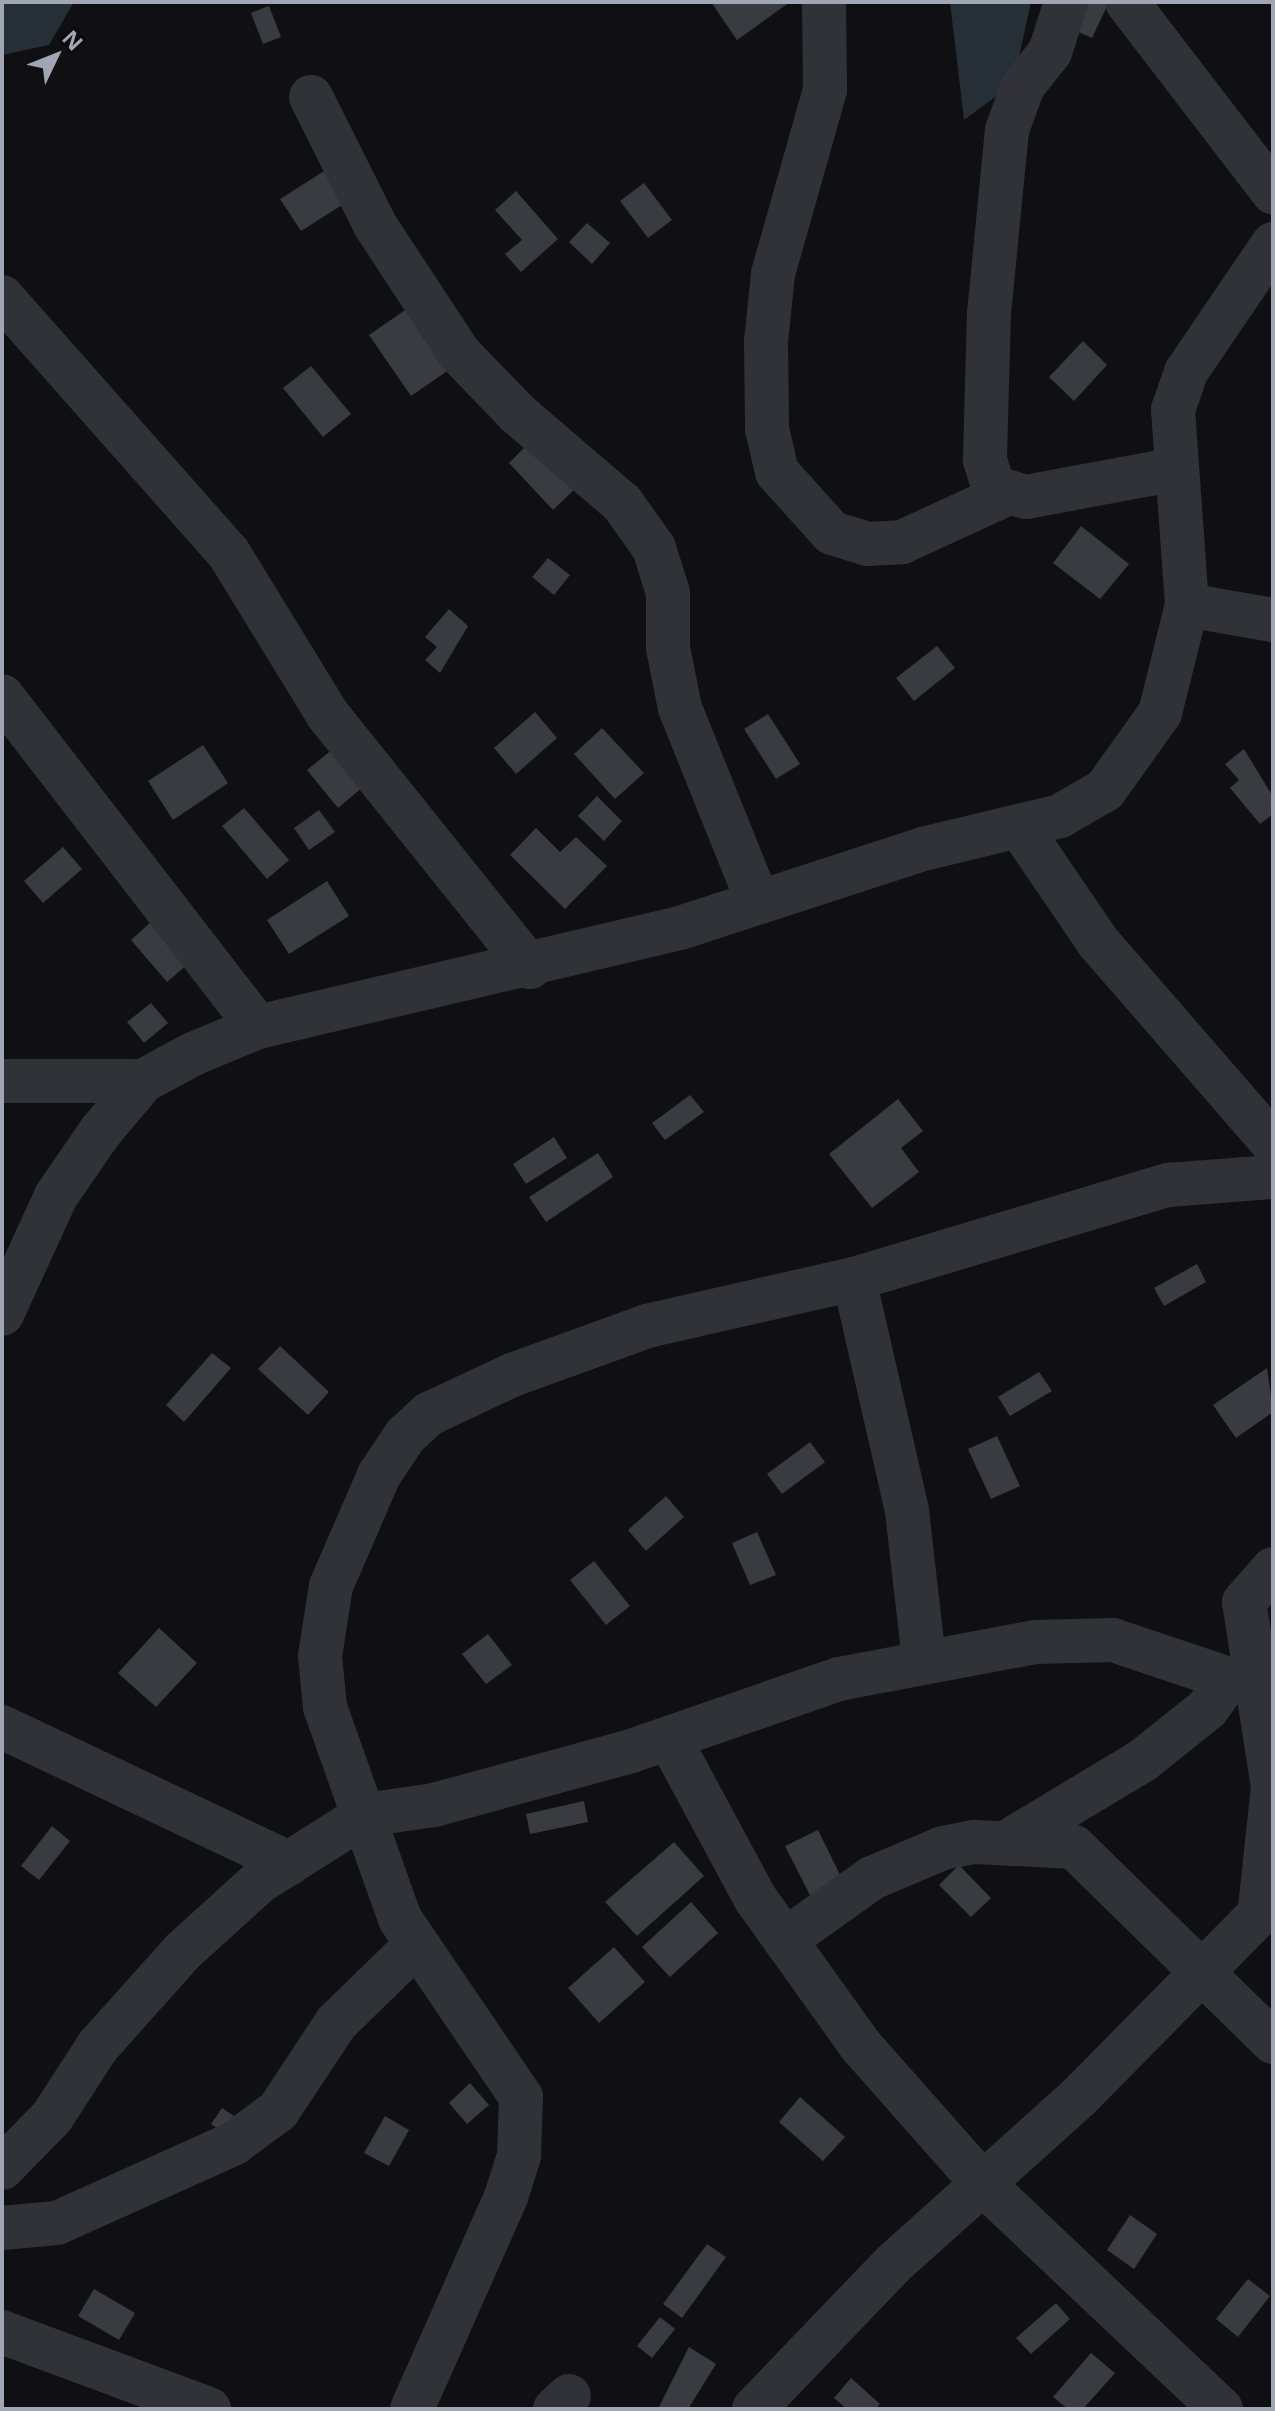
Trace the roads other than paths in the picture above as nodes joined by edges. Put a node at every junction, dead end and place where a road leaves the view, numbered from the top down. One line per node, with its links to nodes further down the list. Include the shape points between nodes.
1 (824, 2): 9 (street, via 825,90 776,259 766,342 767,429 777,472 832,533 868,544 902,542)
2 (1066, 2): 9 (street, via 1050,52 1023,86 1002,166 985,436 993,487)
3 (1127, 2): 5 (street)
4 (311, 97): 14 (street, via 375,225 459,353 518,414 622,503 654,548 668,593 668,648 680,708)
5 (1273, 192)
6 (1273, 244): 8 (street, via 1186,372 1173,410)
7 (2, 297): 15 (street, via 228,552 328,715)
8 (1171, 470): 9 (street); 10 (street)
9 (1004, 495)
10 (1187, 605): 11 (street); 13 (street, via 1175,671 1135,754 1105,790 1060,816)
11 (1273, 620)
12 (2, 696): 16 (street)
13 (1019, 826): 14 (street); 19 (street, via 1098,942)
14 (757, 900): 15 (street)
15 (530, 967): 16 (street)
16 (258, 1027): 18 (street)
17 (2, 1081): 18 (street, via 93,1086)
18 (143, 1081): 22 (street, via 56,1196)
19 (1273, 1143)
20 (1273, 1177): 21 (street, via 1168,1185)
21 (854, 1279): 24 (street, via 907,1511); 28 (street, via 615,1337 464,1397 405,1436 379,1475 331,1586 320,1656 325,1707)
22 (2, 1314)
23 (1273, 1569): 25 (street, via 1244,1602)
24 (924, 1660): 25 (street, via 1074,1637 1147,1648); 27 (street, via 809,1689)
25 (1251, 1681): 29 (street, via 1142,1761); 31 (street, via 1273,1787)
26 (2, 1727): 30 (street)
27 (670, 1740): 28 (street, via 434,1805); 32 (street, via 725,1849)
28 (365, 1815): 30 (street); 33 (street, via 382,1877)
29 (1007, 1842): 32 (street, via 943,1848 904,1863); 34 (street, via 1074,1847 1094,1860)
30 (289, 1863): 36 (street, via 259,1882 139,1997 52,2117)
31 (1266, 1904): 34 (street)
32 (785, 1940): 37 (street, via 861,2046)
33 (415, 1946): 38 (street, via 336,2023 278,2111 233,2144 57,2223); 42 (street, via 521,2097 519,2156 506,2197)
34 (1200, 1973): 35 (street); 37 (street)
35 (1273, 2042)
36 (2, 2168)
37 (982, 2183): 40 (street); 43 (street)
38 (2, 2228)
39 (2, 2332): 41 (street)
40 (756, 2408)
41 (209, 2409)
42 (412, 2409)
43 (1221, 2409)

